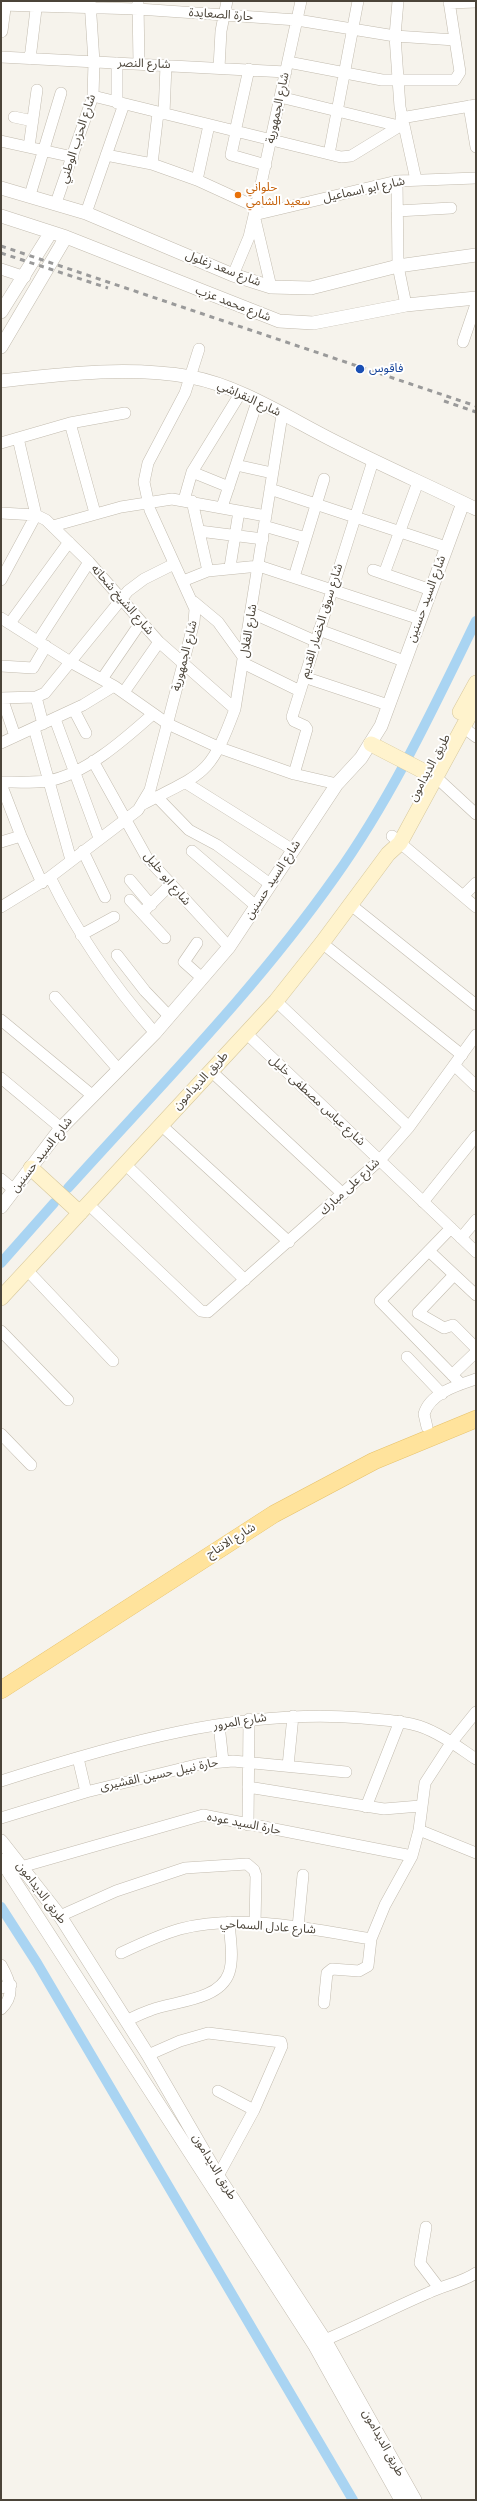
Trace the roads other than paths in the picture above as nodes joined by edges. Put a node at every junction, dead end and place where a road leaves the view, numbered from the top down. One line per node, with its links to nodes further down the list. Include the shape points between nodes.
1 (227, 1): 11 (street)
2 (301, 1): 12 (street, شارع الجمهورية)
3 (358, 1): 13 (street)
4 (398, 1): 15 (street)
5 (449, 2): 6 (street); 16 (street)
6 (476, 2)
7 (3, 3): 8 (street, حارة الصعايدة); 14 (street)
8 (37, 3): 9 (street, حارة الصعايدة); 18 (street)
9 (91, 4): 10 (street, حارة الصعايدة); 19 (street, شارع الحزب الوطني)
10 (138, 5): 11 (street, حارة الصعايدة); 21 (street)
11 (224, 15): 12 (street, حارة الصعايدة); 24 (street)
12 (297, 20): 13 (street, حارة الصعايدة); 23 (street, شارع الجمهورية)
13 (352, 29): 15 (street, حارة الصعايدة); 26 (street)
14 (1, 31)
15 (395, 36): 16 (street, حارة الصعايدة); 27 (street)
16 (455, 40): 27 (street, شارع النصر, via 460,72 458,78)
17 (1, 57): 18 (street, شارع النصر)
18 (30, 59): 19 (street, شارع النصر)
19 (94, 62): 20 (street, شارع النصر); 30 (street, شارع الحزب الوطني)
20 (117, 63): 21 (street, شارع النصر); 32 (street)
21 (139, 64): 22 (street, شارع النصر)
22 (166, 65): 24 (street, شارع النصر); 35 (street)
23 (287, 67): 25 (street, شارع النصر); 26 (street, شارع النصر); 31 (street, شارع الجمهورية)
24 (219, 68): 25 (street, شارع النصر)
25 (249, 70): 40 (street)
26 (344, 73): 27 (street, شارع النصر); 34 (street)
27 (398, 81): 38 (street)
28 (37, 90): 37 (street)
29 (61, 93): 45 (street)
30 (93, 96): 32 (street); 48 (street, شارع الحزب الوطني)
31 (280, 98): 34 (street); 42 (street, شارع الجمهورية)
32 (120, 103): 35 (street); 47 (street)
33 (473, 105): 38 (street); 44 (street)
34 (337, 111): 38 (street); 46 (street)
35 (161, 113): 39 (street); 49 (street)
36 (14, 117): 37 (street)
37 (32, 121): 43 (street)
38 (401, 124): 46 (street, via 351,156); 53 (street)
39 (209, 125): 40 (street); 52 (street)
40 (236, 132): 42 (street); 50 (street, via 232,155)
41 (1, 140): 43 (street)
42 (271, 141): 46 (street); 50 (street, شارع الجمهورية)
43 (29, 147): 45 (street)
44 (476, 147)
45 (44, 150): 48 (street); 56 (street)
46 (329, 154)
47 (106, 155): 49 (street); 61 (street)
48 (73, 157): 57 (street, شارع الحزب الوطني)
49 (152, 164): 52 (street)
50 (266, 165): 59 (street, شارع الجمهورية)
51 (476, 178): 53 (street, شارع ابو اسماعيل)
52 (197, 180): 59 (street)
53 (416, 180): 54 (street, شارع ابو اسماعيل)
54 (397, 181): 59 (street, شارع ابو اسماعيل); 60 (street)
55 (1, 188): 56 (street, شارع سعد زغلول)
56 (30, 195): 57 (street, شارع سعد زغلول)
57 (56, 203): 61 (street, شارع سعد زغلول)
58 (452, 208): 60 (street)
59 (255, 211): 68 (street, شارع الجمهورية, via 249,237); 70 (street, شارع الجمهورية)
60 (397, 211): 66 (street)
61 (86, 213): 68 (street, شارع سعد زغلول)
62 (1, 216): 63 (street, شارع محمد عزب)
63 (51, 232): 64 (street, شارع محمد عزب); 69 (street)
64 (66, 238): 73 (street, شارع محمد عزب, via 279,321 313,323); 76 (street)
65 (476, 256): 66 (street, شارع سعد زغلول)
66 (398, 266): 70 (street, شارع سعد زغلول, via 311,288); 73 (street)
67 (1, 269): 69 (street)
68 (233, 275): 70 (street, شارع سعد زغلول)
69 (24, 276): 74 (street)
70 (271, 287)
71 (476, 298): 73 (street, شارع محمد عزب)
72 (476, 304): 75 (street)
73 (406, 305)
74 (1, 312)
75 (463, 342)
76 (1, 347)
77 (199, 349): 78 (street, شارع الجمهورية)
78 (191, 377): 79 (street, شارع النقراشي, via 147,372 90,371); 80 (street, شارع النقراشي, via 220,384); 96 (street, شارع الجمهورية, via 178,409 148,464 144,482)
79 (1, 380)
80 (240, 394): 81 (street, شارع النقراشي); 89 (street)
81 (257, 402): 83 (street, شارع النقراشي); 88 (street)
82 (125, 413): 84 (street)
83 (282, 415): 87 (street, شارع النقراشي); 90 (street, شارع الغلال)
84 (70, 423): 85 (street); 103 (street)
85 (18, 438): 86 (street); 104 (street)
86 (1, 443)
87 (373, 461): 92 (street, شارع النقراشي); 105 (street, شارع سوق الخضار القديم)
88 (236, 465): 90 (street); 93 (street)
89 (192, 472): 93 (street); 95 (street)
90 (272, 473): 94 (street, شارع الغلال)
91 (324, 479): 98 (street)
92 (418, 482): 97 (street, شارع النقراشي); 109 (street)
93 (229, 486): 99 (street)
94 (270, 489): 98 (street); 106 (street, شارع الغلال)
95 (188, 501): 96 (street); 99 (street); 108 (street)
96 (147, 502): 103 (street); 116 (street, شارع الجمهورية)
97 (463, 503): 100 (street, شارع النقراشي); 114 (street, شارع السيد حسنين)
98 (316, 504): 105 (street); 111 (street)
99 (222, 507): 101 (street)
100 (476, 509)
101 (239, 511): 106 (street); 110 (street)
102 (1, 513): 104 (street, شارع الشيخ شحاته)
103 (95, 513): 107 (street)
104 (36, 515): 107 (street, شارع الشيخ شحاته); 123 (street)
105 (355, 517): 109 (street); 125 (street, شارع سوق الخضار القديم)
106 (265, 521): 111 (street); 112 (street, شارع الغلال)
107 (53, 526): 113 (street, شارع الشيخ شحاته)
108 (199, 531): 110 (street); 120 (street)
109 (400, 532): 114 (street); 121 (street)
110 (235, 536): 112 (street); 118 (street)
111 (306, 538): 122 (street)
112 (263, 539): 117 (street, شارع الغلال)
113 (69, 542): 115 (street, شارع الشيخ شحاته); 131 (street)
114 (446, 547): 126 (street, شارع السيد حسنين)
115 (89, 562): 127 (street, شارع الشيخ شحاته); 135 (street)
116 (174, 564): 124 (street, شارع الجمهورية); 127 (street, via 144,579)
117 (259, 566): 118 (street); 122 (street); 129 (street, شارع الغلال)
118 (230, 567): 120 (street)
119 (373, 570): 121 (street)
120 (208, 571): 124 (street)
121 (384, 574): 126 (street)
122 (294, 577): 125 (street)
123 (1, 580)
124 (183, 581): 128 (street, شارع الجمهورية)
125 (331, 590): 130 (street); 133 (street, شارع سوق الخضار القديم)
126 (430, 590): 130 (street, شارع السيد حسنين)
127 (122, 599): 132 (street, شارع الشيخ شحاته); 138 (street)
128 (194, 602): 136 (street, via 218,622); 139 (street, شارع الجمهورية, via 194,622)
129 (252, 613): 133 (street); 136 (street, شارع الغلال)
130 (420, 619): 137 (street, شارع السيد حسنين)
131 (6, 620): 135 (street)
132 (141, 622): 134 (street, شارع الشيخ شحاته); 142 (street)
133 (317, 636): 137 (street); 141 (street, شارع سوق الخضار القديم)
134 (159, 642): 139 (street, شارع الشيخ شحاته); 146 (street)
135 (42, 643): 138 (street); 140 (street, via 33,668)
136 (244, 661): 145 (street); 151 (street, شارع الغلال)
137 (404, 661): 150 (street, شارع السيد حسنين)
138 (72, 663): 142 (street); 147 (street, via 48,691)
139 (183, 664): 151 (street, شارع الشيخ شحاته); 155 (street, شارع الجمهورية)
140 (1, 666)
141 (304, 677): 145 (street, شارع سوق الخضار القديم); 150 (street)
142 (102, 679): 144 (street)
143 (476, 683): 167 (main road, طريق الديدامون)
144 (114, 686): 146 (street); 152 (street)
145 (300, 691): 166 (street, شارع سوق الخضار القديم, via 292,719 307,729)
146 (124, 692): 153 (street)
147 (36, 696): 148 (street); 156 (street)
148 (1, 698): 159 (street)
149 (476, 703): 157 (main road, طريق الديدامون)
150 (388, 704): 162 (street, شارع السيد حسنين)
151 (235, 709): 163 (street, شارع الغلال)
152 (74, 710): 154 (street); 158 (street)
153 (153, 714): 155 (street); 164 (street)
154 (55, 719): 156 (street); 165 (street)
155 (168, 724): 163 (street); 174 (street, شارع الجمهورية)
156 (39, 726): 159 (street); 168 (street)
157 (463, 727): 160 (street); 167 (main road, طريق الديدامون)
158 (86, 733)
159 (15, 736): 161 (street)
160 (476, 737)
161 (1, 743)
162 (371, 744): 167 (main road); 171 (street, شارع السيد حسنين)
163 (220, 748): 166 (street); 170 (street, شارع الغلال, via 206,769)
164 (92, 761): 165 (street); 176 (street, شارع ابو خليل)
165 (73, 771): 168 (street); 178 (street)
166 (294, 774): 171 (street)
167 (429, 774): 175 (street); 179 (main road, طريق الديدامون)
168 (48, 780): 169 (street); 184 (street)
169 (1, 783): 172 (street)
170 (186, 783): 173 (street, شارع الغلال); 181 (street)
171 (337, 784): 181 (street, شارع السيد حسنين)
172 (3, 796): 177 (street)
173 (157, 797): 174 (street, شارع الغلال); 188 (street, via 189,830 217,845)
174 (144, 804): 176 (street)
175 (476, 814)
176 (124, 820): 178 (street); 189 (street, شارع ابو خليل, via 147,858)
177 (21, 836): 180 (street); 185 (street)
178 (99, 838): 182 (street)
179 (396, 840): 190 (street); 194 (main road, طريق الديدامون)
180 (1, 842)
181 (293, 850): 188 (street, شارع السيد حسنين)
182 (83, 851): 184 (street); 191 (street)
183 (192, 851): 195 (street)
184 (71, 860): 185 (street)
185 (46, 880): 196 (street); 200 (street)
186 (130, 880): 193 (street)
187 (476, 883): 190 (street)
188 (270, 884): 195 (street, شارع السيد حسنين)
189 (170, 885): 193 (street); 204 (street, شارع ابو خليل)
190 (463, 896): 197 (street)
191 (105, 897)
192 (130, 900): 198 (street)
193 (150, 905): 198 (street)
194 (351, 905): 203 (main road, طريق الديدامون); 209 (street)
195 (256, 906): 204 (street, شارع السيد حسنين)
196 (1, 907)
197 (476, 907)
198 (142, 913): 201 (street)
199 (114, 917): 200 (street)
200 (81, 934): 212 (street, via 116,987)
201 (165, 938)
202 (197, 943): 206 (street, via 184,962)
203 (322, 943): 208 (main road, طريق الديدامون); 215 (street)
204 (228, 947): 206 (street, شارع السيد حسنين)
205 (117, 955): 210 (street, via 145,991)
206 (202, 978): 210 (street, شارع السيد حسنين)
207 (55, 997): 217 (street)
208 (276, 1001): 213 (main road, طريق الديدامون); 223 (street)
209 (476, 1005)
210 (169, 1016): 212 (street, شارع السيد حسنين)
211 (1, 1020): 221 (street)
212 (155, 1033): 217 (street, شارع السيد حسنين)
213 (246, 1033): 218 (main road, طريق الديدامون); 226 (street, شارع عباس مصطفى خليل)
214 (476, 1036): 215 (street, شارع على مبارك)
215 (462, 1054): 216 (street, شارع على مبارك)
216 (454, 1065): 220 (street); 223 (street, شارع على مبارك)
217 (119, 1070): 221 (street, شارع السيد حسنين)
218 (211, 1071): 222 (main road, طريق الديدامون); 231 (street)
219 (1, 1078): 224 (street)
220 (476, 1086)
221 (93, 1096): 224 (street, شارع السيد حسنين)
222 (161, 1124): 227 (main road, طريق الديدامون); 238 (street)
223 (409, 1127): 226 (street, شارع على مبارك)
224 (61, 1128): 228 (street, شارع السيد حسنين)
225 (476, 1136): 232 (street)
226 (380, 1160): 231 (street, شارع على مبارك); 232 (street, شارع عباس مصطفى خليل)
227 (124, 1164): 234 (main road, طريق الديدامون); 243 (street)
228 (31, 1168): 230 (street, شارع السيد حسنين); 234 (main road)
229 (1, 1179): 230 (street)
230 (14, 1190): 233 (street, شارع السيد حسنين)
231 (343, 1194): 238 (street, شارع على مبارك)
232 (423, 1202): 236 (street, شارع عباس مصطفى خليل)
233 (2, 1204)
234 (84, 1208): 241 (main road, طريق الديدامون); 243 (street, شارع على مبارك, via 201,1311 210,1311)
235 (476, 1220): 237 (street)
236 (451, 1228): 237 (street, شارع عباس مصطفى خليل); 239 (street)
237 (461, 1238): 240 (street, شارع عباس مصطفى خليل)
238 (289, 1242): 243 (street, شارع على مبارك)
239 (429, 1251): 242 (street); 251 (street, via 380,1301)
240 (476, 1252)
241 (27, 1270): 245 (main road, طريق الديدامون); 250 (street)
242 (454, 1275): 244 (street); 247 (street, via 418,1313 444,1328 453,1325)
243 (245, 1280)
244 (476, 1295)
245 (1, 1298)
246 (1, 1331): 255 (street)
247 (476, 1348)
248 (476, 1352): 251 (street)
249 (407, 1357): 254 (street)
250 (113, 1361)
251 (452, 1375): 253 (street)
252 (476, 1379): 253 (street)
253 (461, 1384): 254 (street)
254 (442, 1394): 258 (street, via 425,1410 424,1419)
255 (68, 1400)
256 (476, 1409): 258 (main road, شارع الانتاج)
257 (476, 1419): 261 (main road, شارع الانتاج, via 347,1474)
258 (427, 1427): 261 (main road, شارع الانتاج, via 310,1482)
259 (1, 1434): 260 (street)
260 (31, 1465)
261 (227, 1538): 262 (main road, شارع الانتاج); 263 (main road, شارع الانتاج)
262 (1, 1679)
263 (1, 1690)
264 (476, 1712): 269 (street)
265 (293, 1716): 266 (street, شارع المرور); 267 (street, شارع المرور); 274 (street)
266 (249, 1719): 268 (street, شارع المرور); 273 (street)
267 (400, 1722): 269 (street, شارع المرور, via 429,1730); 280 (street)
268 (219, 1725): 270 (street, شارع المرور); 272 (street)
269 (450, 1743): 271 (street, شارع المرور); 279 (street, via 425,1783)
270 (78, 1758): 276 (street, شارع المرور); 278 (street)
271 (476, 1759)
272 (223, 1761): 273 (street, حارة نبيل حسين القشيرى); 278 (street, حارة نبيل حسين القشيرى, via 200,1764)
273 (249, 1763): 274 (street, حارة نبيل حسين القشيرى); 277 (street)
274 (288, 1766): 275 (street, حارة نبيل حسين القشيرى)
275 (346, 1772)
276 (1, 1781)
277 (248, 1787): 280 (street); 282 (street)
278 (86, 1792): 281 (street, حارة نبيل حسين القشيرى)
279 (420, 1806): 280 (street, via 396,1810); 283 (street)
280 (366, 1807)
281 (1, 1818)
282 (248, 1825): 286 (street, حارة السيد عوده); 288 (street, حارة السيد عوده, via 203,1815 192,1817)
283 (418, 1830): 285 (street); 286 (street)
284 (1, 1841): 288 (street, طريق الديدامون)
285 (476, 1853)
286 (412, 1856): 295 (street, via 385,1905)
287 (1, 1860): 289 (street, طريق الديدامون)
288 (22, 1867): 289 (street, حارة السيد عوده); 291 (street, طريق الديدامون)
289 (9, 1871): 310 (street, طريق الديدامون, via 315,2346)
290 (303, 1875): 294 (street)
291 (60, 1916): 293 (street, via 116,1891 185,1868 247,1864 256,1876); 301 (street, طريق الديدامون)
292 (229, 1922): 293 (street, شارع عادل السماحي); 296 (street, شارع عادل السماحي, via 180,1929); 301 (street, via 231,1963 228,1975 220,1986 209,1993 151,2009)
293 (255, 1924): 294 (street, شارع عادل السماحي)
294 (298, 1928): 295 (street, شارع عادل السماحي)
295 (371, 1939): 299 (street, via 368,1966 364,1970 359,1972 337,1968 328,1973)
296 (120, 1953)
297 (1, 1965): 298 (street)
298 (6, 1987): 300 (street, via 10,1998)
299 (324, 2003)
300 (1, 2009)
301 (126, 2021): 302 (street, طريق الديدامون)
302 (148, 2055): 304 (street, via 180,2041 208,2033 219,2032 281,2042 282,2046); 305 (street, طريق الديدامون)
303 (218, 2091): 304 (street)
304 (254, 2110): 305 (street)
305 (218, 2176): 309 (street, طريق الديدامون)
306 (426, 2227): 308 (street, via 420,2263)
307 (476, 2274): 308 (street, via 461,2282)
308 (439, 2288): 309 (street)
309 (325, 2340): 311 (street, طريق الديدامون)
310 (401, 2500)
311 (415, 2500)

